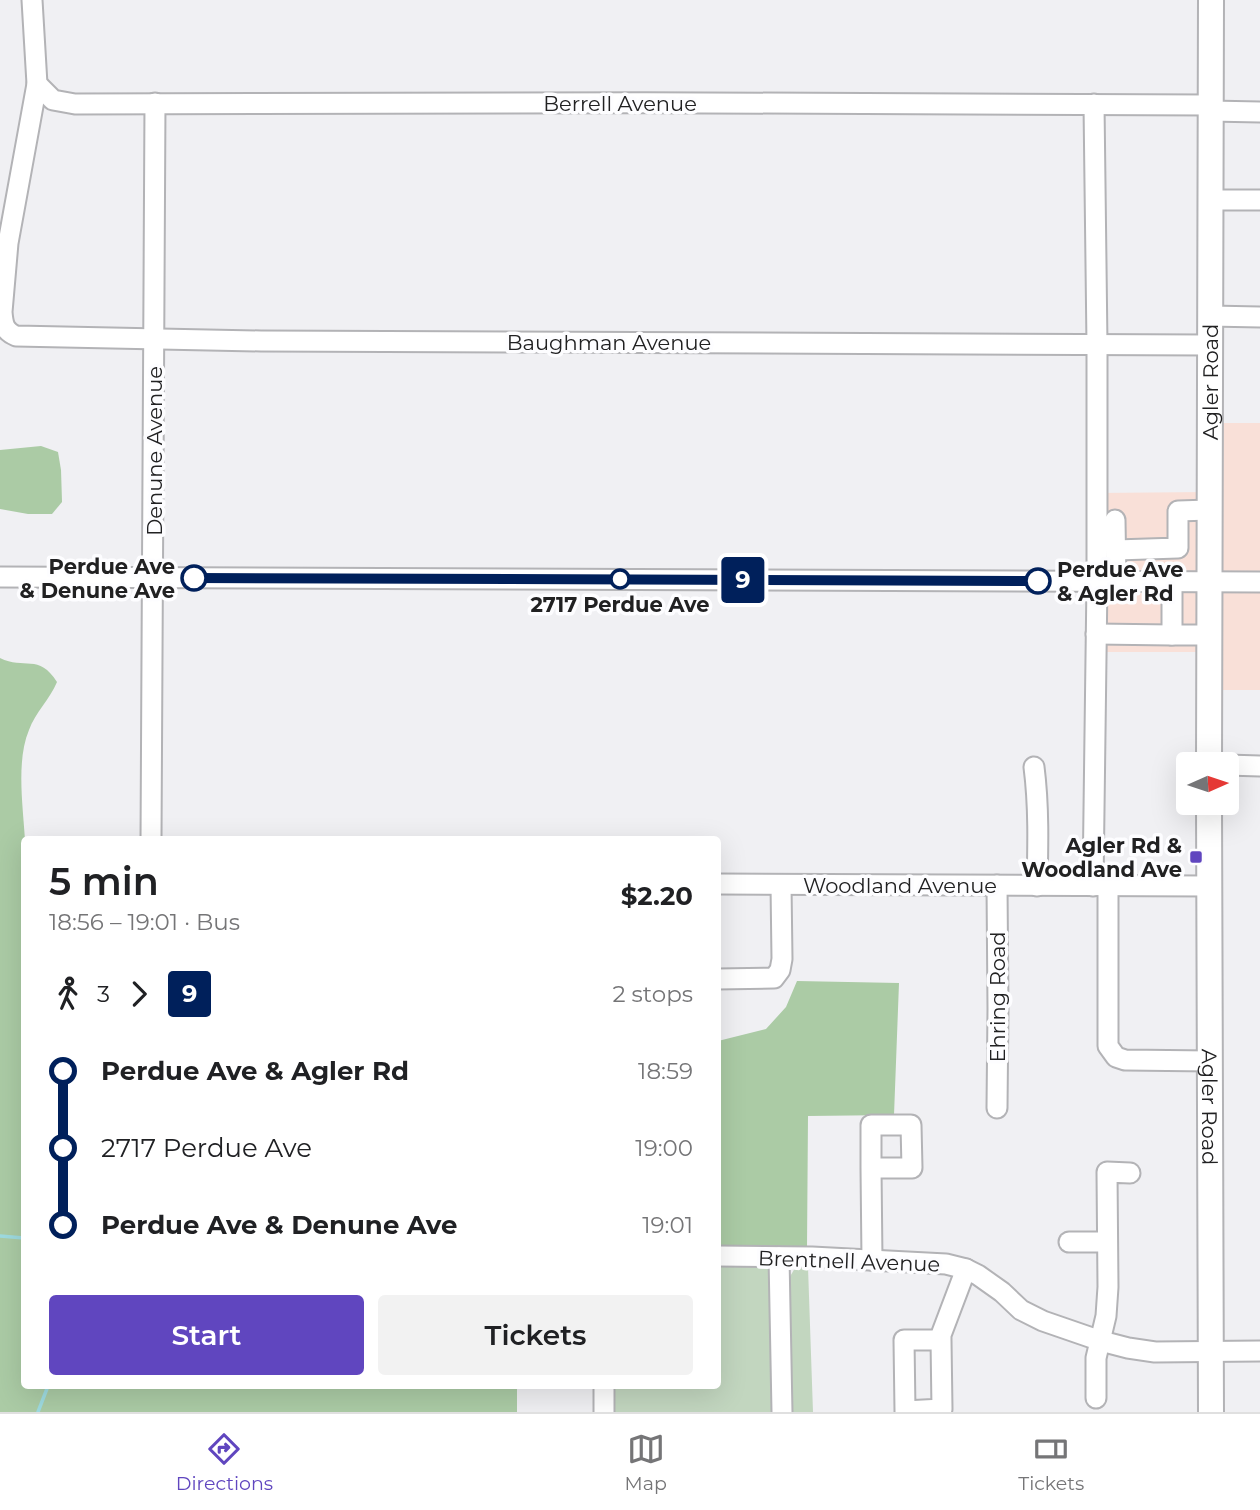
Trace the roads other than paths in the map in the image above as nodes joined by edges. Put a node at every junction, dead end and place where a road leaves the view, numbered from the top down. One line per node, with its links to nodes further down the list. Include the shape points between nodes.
1 (33, 0): 3 (street)
2 (1211, 0): 6 (main road, Agler Road)
3 (37, 85): 4 (street, Berrell Avenue, via 53,100 75,104); 12 (street, Baughman Avenue, via 8,243 2,312)
4 (155, 103): 5 (street, Berrell Avenue); 13 (street, Denune Avenue)
5 (1094, 104): 6 (street, Berrell Avenue); 14 (street)
6 (1210, 108): 7 (street, Berrell Avenue); 8 (main road, Agler Road)
7 (1260, 112)
8 (1210, 200): 9 (street); 10 (main road, Agler Road)
9 (1260, 200)
10 (1210, 316): 11 (street); 15 (main road, Agler Road)
11 (1260, 317)
12 (5, 335): 13 (street, Baughman Avenue)
13 (155, 338): 14 (street, Baughman Avenue); 20 (street, Denune Avenue)
14 (1097, 345): 15 (street, Baughman Avenue); 21 (street)
15 (1209, 345): 16 (main road, Agler Road)
16 (1209, 510): 18 (street, via 1178,511 1178,548); 23 (main road, Agler Road)
17 (1115, 520): 18 (street)
18 (1116, 550): 21 (street)
19 (0, 577): 20 (street)
20 (153, 578): 21 (street); 33 (street, Denune Avenue)
21 (1106, 581): 22 (street); 25 (street)
22 (1172, 581): 23 (street); 26 (street)
23 (1209, 581): 24 (street); 27 (main road, Agler Road)
24 (1260, 582)
25 (1096, 634): 26 (street); 38 (street)
26 (1172, 635): 27 (street)
27 (1208, 635): 28 (main road, Agler Road)
28 (1209, 752)
29 (1239, 765): 30 (street)
30 (1260, 766)
31 (1034, 767): 37 (street)
32 (1209, 816): 39 (main road, Agler Road)
33 (150, 836)
34 (721, 884): 35 (street, Woodland Avenue)
35 (781, 884): 36 (street, Woodland Avenue); 40 (street, via 780,970 774,978)
36 (997, 885): 37 (street, Woodland Avenue); 42 (street, Ehring Road)
37 (1037, 886): 38 (street, Woodland Avenue)
38 (1101, 886): 39 (street, Woodland Avenue); 41 (street, via 1108,1046 1125,1060)
39 (1209, 886): 41 (main road, Agler Road)
40 (721, 978)
41 (1210, 1061): 53 (main road, Agler Road)
42 (997, 1108)
43 (872, 1168): 49 (street)
44 (1130, 1173): 46 (street, via 1099,1172)
45 (1069, 1242): 46 (street)
46 (1107, 1242): 52 (street, via 1108,1287)
47 (721, 1256): 48 (street, Brentnell Avenue)
48 (779, 1257): 49 (street, Brentnell Avenue); 58 (street)
49 (872, 1260): 50 (street, Brentnell Avenue)
50 (966, 1269): 51 (street); 52 (street, Brentnell Avenue, via 1021,1310)
51 (941, 1340)
52 (1101, 1341): 53 (street, Brentnell Avenue, via 1155,1352); 56 (street)
53 (1210, 1351): 54 (street, Brentnell Avenue); 59 (main road, Agler Road)
54 (1260, 1351)
55 (604, 1389): 57 (street)
56 (1096, 1398)
57 (604, 1412)
58 (782, 1412)
59 (1210, 1412)

